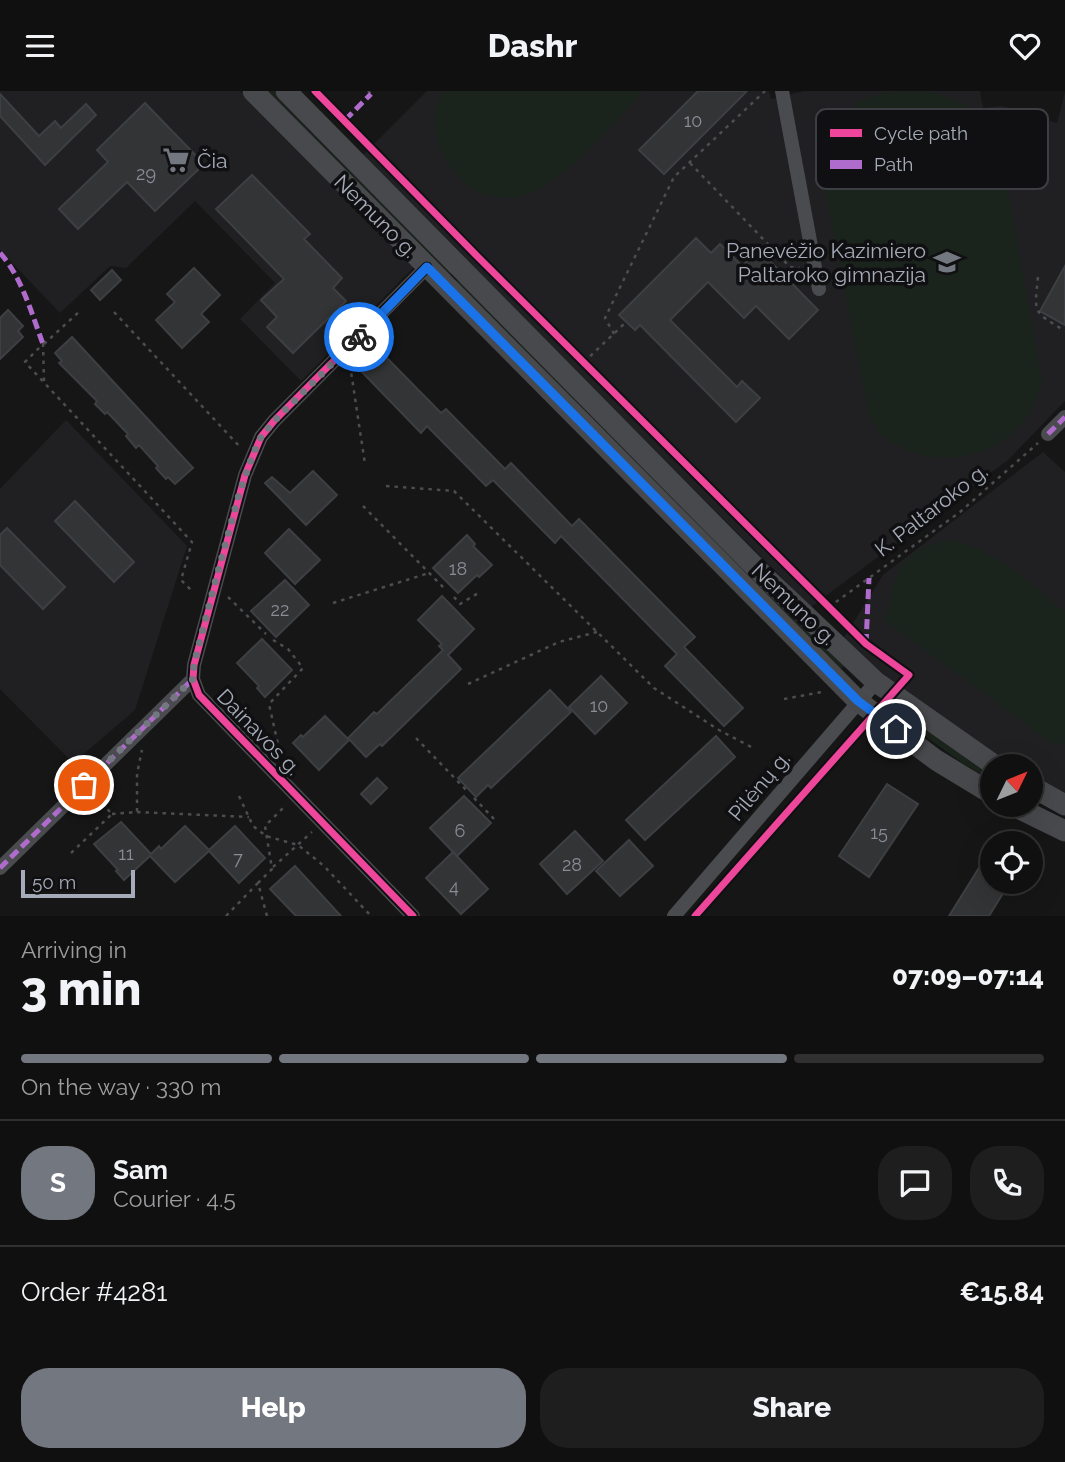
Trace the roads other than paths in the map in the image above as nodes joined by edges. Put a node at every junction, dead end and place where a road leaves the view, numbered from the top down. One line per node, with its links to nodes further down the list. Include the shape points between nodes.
1 (253, 91): 4 (main road, Nemuno g.)
2 (286, 91): 9 (main road, Nemuno g., via 752,564)
3 (782, 91): 5 (street)
4 (427, 267): 8 (street, Dainavos g., via 261,437 239,494); 10 (main road, Nemuno g.)
5 (819, 289)
6 (1065, 417): 7 (street)
7 (1048, 434)
8 (193, 679): 17 (street); 18 (street, Dainavos g., via 200,695)
9 (876, 682): 10 (street, Pilėnų g.); 11 (main road, Nemuno g.)
10 (858, 701): 12 (main road, Nemuno g.); 19 (street, Pilėnų g.)
11 (980, 755)
12 (980, 787)
13 (1043, 793): 14 (main road)
14 (1065, 805)
15 (1036, 817): 16 (main road)
16 (1065, 831)
17 (0, 868)
18 (413, 916)
19 (674, 916)

